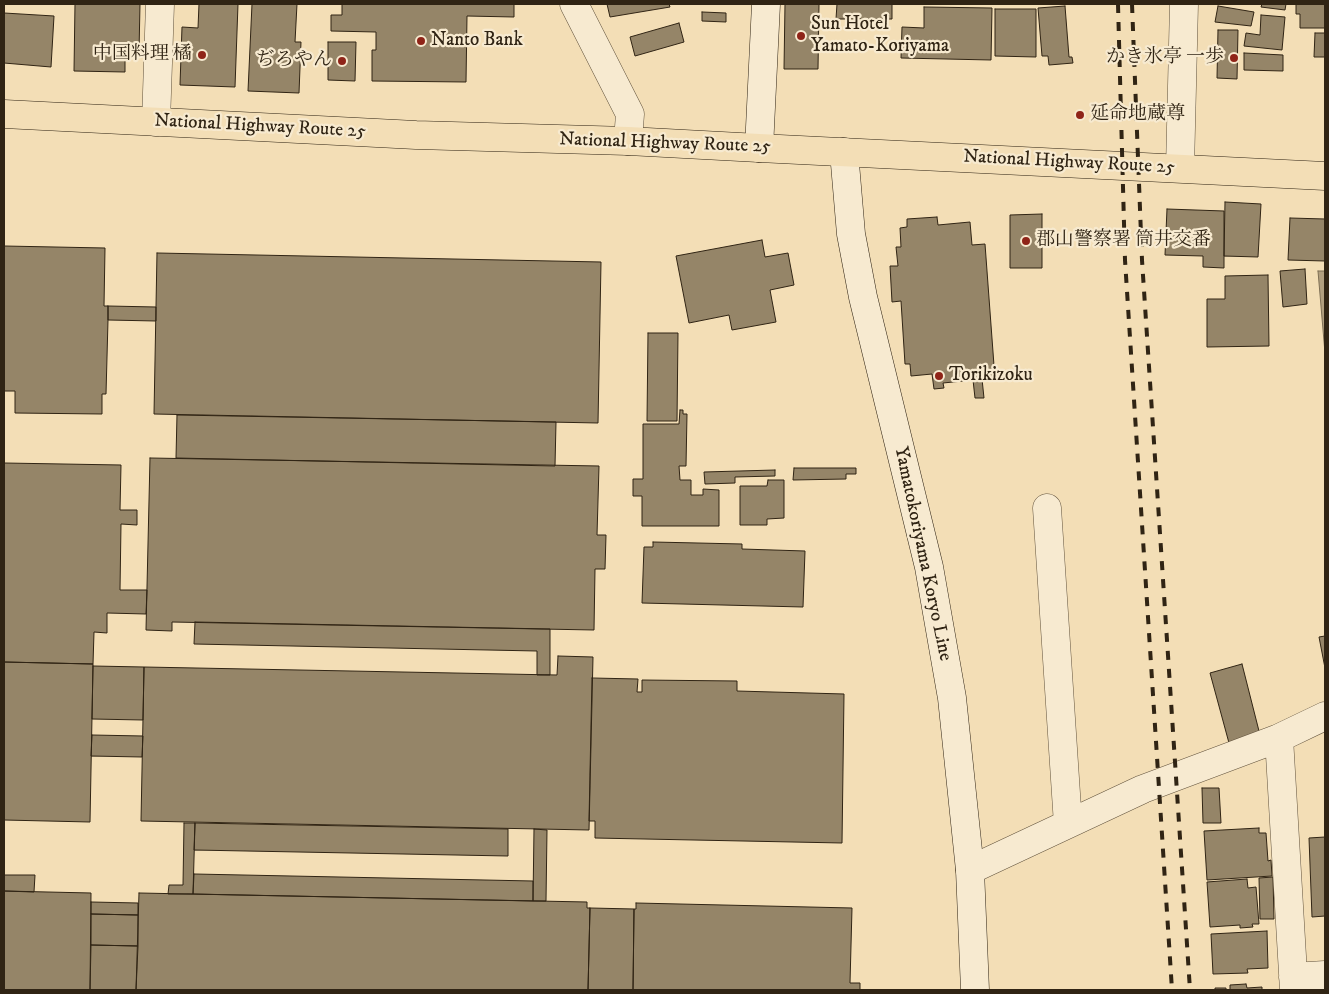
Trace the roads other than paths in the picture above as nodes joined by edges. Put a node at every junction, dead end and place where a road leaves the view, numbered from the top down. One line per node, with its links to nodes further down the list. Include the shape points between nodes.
1 (160, 4): 6 (street)
2 (574, 4): 7 (street, via 630,114)
3 (766, 4): 8 (street)
4 (1184, 4): 10 (street)
5 (4, 114): 6 (highway, National Highway Route 25)
6 (156, 122): 7 (highway, National Highway Route 25)
7 (628, 142): 8 (highway, National Highway Route 25)
8 (759, 148): 9 (highway, National Highway Route 25)
9 (844, 152): 10 (highway, National Highway Route 25); 16 (street, Yamatokoriyama Koryo Line, via 850,234 929,567 952,698)
10 (1180, 168): 11 (highway, National Highway Route 25)
11 (1325, 176)
12 (1047, 508): 15 (street)
13 (1325, 716): 14 (street)
14 (1279, 738): 15 (street, via 1143,789); 18 (street)
15 (1068, 824): 16 (street)
16 (970, 870): 19 (street, Yamatokoriyama Koryo Line)
17 (1325, 975): 18 (street)
18 (1294, 983)
19 (975, 990)

